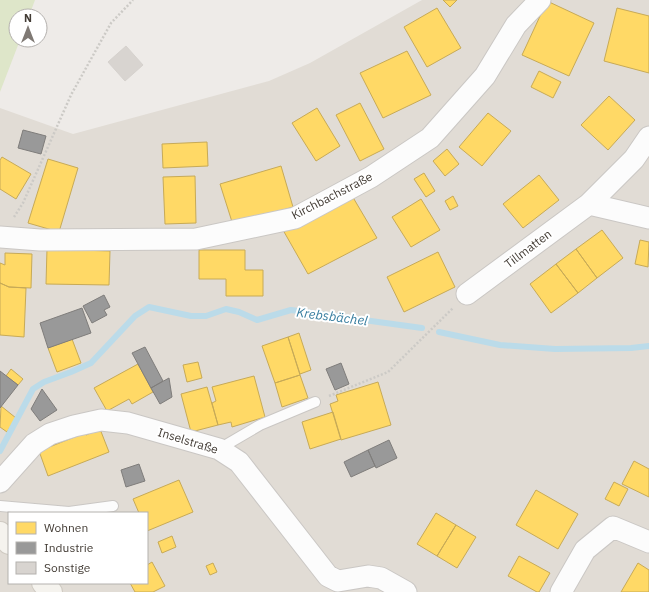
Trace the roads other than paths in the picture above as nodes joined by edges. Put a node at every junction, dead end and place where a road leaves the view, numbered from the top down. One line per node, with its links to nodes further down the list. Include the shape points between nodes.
1 (540, 0): 5 (street, Kirchbachstraße, via 516,25 484,76 430,138 371,177 295,218 196,239 40,240)
2 (649, 137): 3 (street, Tillmatten, via 634,159)
3 (588, 204): 4 (street); 6 (street, Tillmatten)
4 (649, 218)
5 (0, 237)
6 (467, 294)
7 (314, 402): 8 (lane, via 260,425)
8 (219, 449): 9 (street, Inselstraße, via 128,423 101,420 50,434 34,444); 17 (street, Inselstraße, via 239,462 328,576 338,581 368,576 381,578)
9 (0, 482)
10 (0, 506): 11 (lane, via 69,512)
11 (113, 506)
12 (0, 533): 13 (main road)
13 (8, 542)
14 (649, 542): 18 (street, via 613,527 585,550)
15 (44, 584): 16 (main road)
16 (51, 592)
17 (406, 592)
18 (561, 592)

